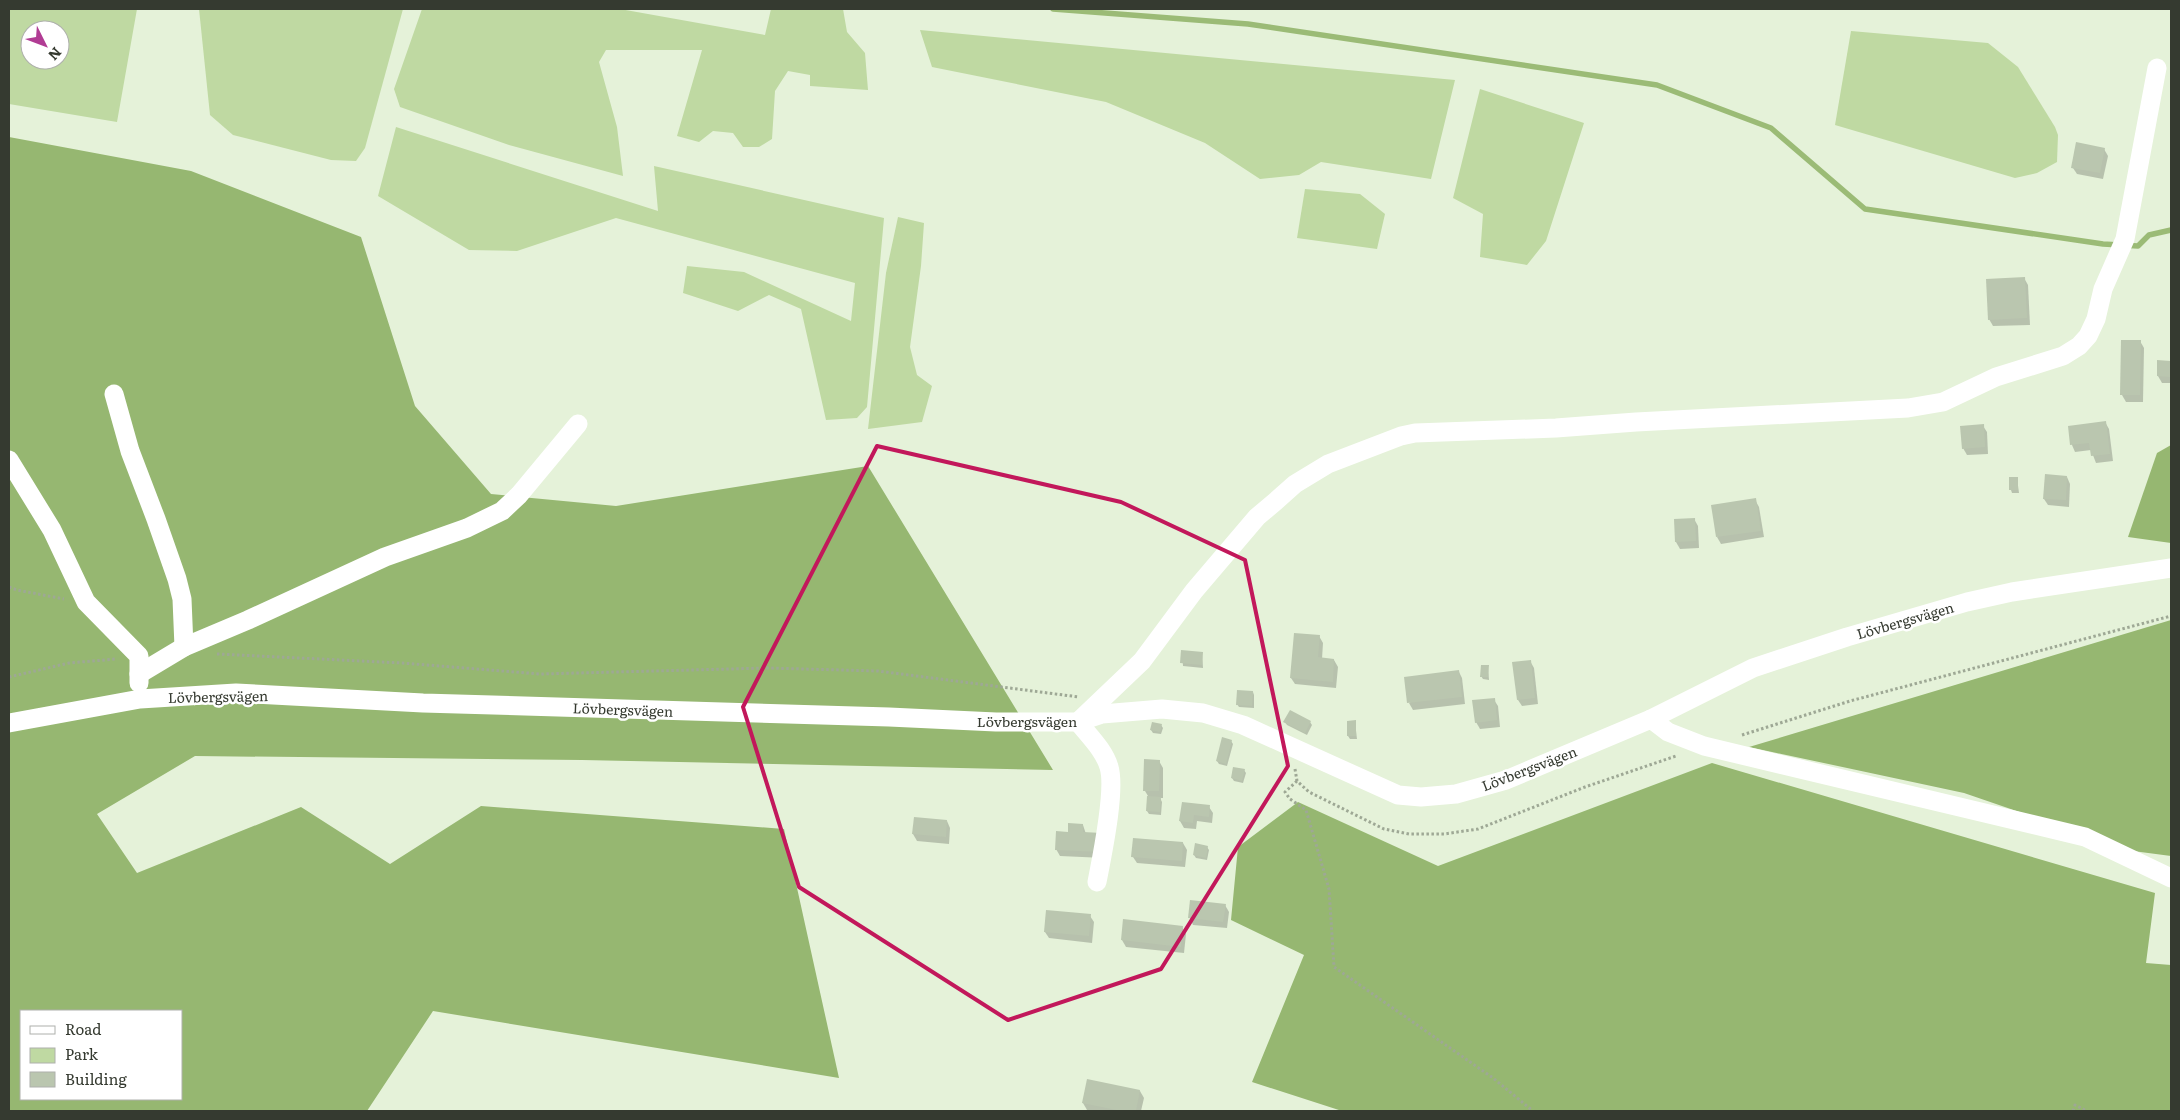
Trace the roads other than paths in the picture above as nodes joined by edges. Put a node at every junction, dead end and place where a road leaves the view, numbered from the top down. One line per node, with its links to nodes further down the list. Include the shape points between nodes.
1 (2156, 68): 10 (street, via 2125,239 2103,289 2088,336 2063,356 1996,377 1943,402 1908,408 1401,436 1328,464 1295,484 1257,517 1194,591 1142,661)
2 (114, 394): 6 (street, via 130,452 177,579 182,599)
3 (578, 424): 6 (street, via 519,495 495,514 467,528 386,557)
4 (9, 460): 7 (street, via 52,530 87,604)
5 (2171, 568): 9 (street, Lövbergsvägen, via 2012,592 1865,631 1754,668)
6 (184, 647): 7 (street)
7 (139, 665): 8 (street)
8 (140, 699): 10 (street, Lövbergsvägen, via 236,693 496,706); 11 (street, Lövbergsvägen)
9 (1650, 719): 10 (street, Lövbergsvägen, via 1506,780 1456,794 1421,797 1385,790 1243,725 1203,713 1162,710 1102,714); 12 (street, via 1668,732 1704,746 2085,838)
10 (1078, 722): 13 (street, via 1110,768 1107,827)
11 (9, 723)
12 (2171, 878)
13 (1097, 882)

